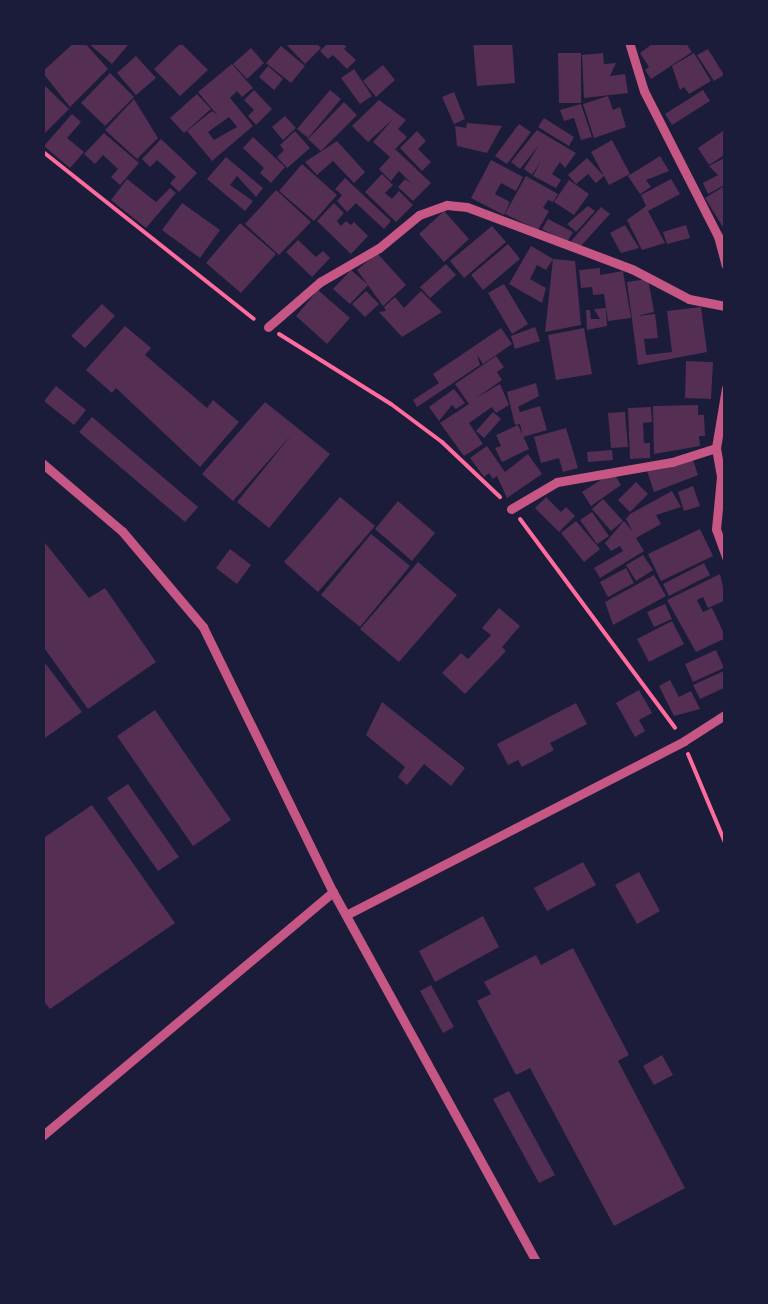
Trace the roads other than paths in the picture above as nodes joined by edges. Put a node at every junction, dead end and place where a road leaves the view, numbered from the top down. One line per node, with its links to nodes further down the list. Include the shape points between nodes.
1 (629, 42): 2 (street, via 644,91 718,236)
2 (726, 265)
3 (726, 306): 4 (street, via 690,299 632,269 447,205 419,215 320,282)
4 (268, 327)
5 (726, 388): 6 (street)
6 (716, 448): 8 (street, via 557,482); 9 (street, via 716,529)
7 (42, 463): 11 (street, via 122,530 203,626)
8 (511, 508)
9 (726, 557)
10 (726, 714): 12 (street)
11 (333, 892): 12 (street); 13 (street)
12 (346, 914): 14 (street)
13 (42, 1136)
14 (536, 1262)

